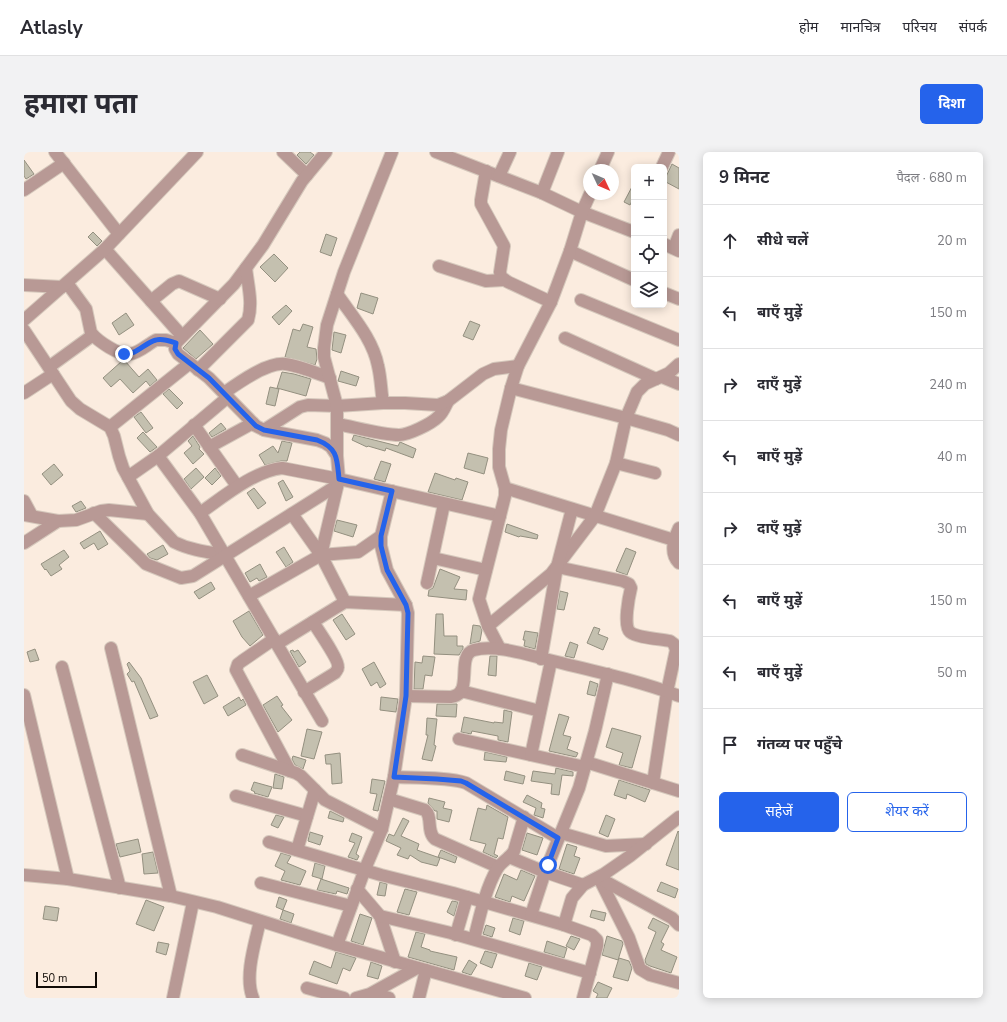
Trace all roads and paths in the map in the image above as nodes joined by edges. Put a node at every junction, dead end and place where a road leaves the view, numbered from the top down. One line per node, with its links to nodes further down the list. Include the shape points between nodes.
1 (55, 152): 13 (street)
2 (283, 152): 17 (street)
3 (326, 152): 17 (street)
4 (392, 152): 35 (street)
5 (436, 152): 16 (street)
6 (510, 152): 18 (street)
7 (558, 152): 20 (street)
8 (608, 152): 14 (street)
9 (669, 152): 15 (street)
10 (676, 152): 12 (street)
11 (195, 153): 24 (street)
12 (679, 154)
13 (64, 163): 19 (street); 24 (street)
14 (603, 164)
15 (663, 164)
16 (486, 171): 18 (street); 32 (street, via 481,204 504,246 500,272)
17 (307, 175): 30 (street)
18 (499, 176): 20 (street)
19 (24, 190)
20 (542, 193): 22 (street)
21 (587, 200): 22 (street)
22 (582, 212): 23 (street); 28 (street)
23 (631, 230)
24 (119, 234): 27 (street)
25 (679, 235): 26 (street)
26 (672, 248)
27 (105, 249): 34 (street); 40 (street)
28 (570, 251): 31 (street); 41 (street)
29 (439, 266): 32 (street, via 486,281)
30 (246, 268): 37 (street); 50 (street, via 250,297 248,320)
31 (631, 279)
32 (504, 280): 41 (street)
33 (24, 285): 34 (street)
34 (64, 285): 42 (street); 44 (street, via 86,309)
35 (337, 294): 52 (street, via 327,325 324,348); 59 (street, via 372,347 378,366)
36 (667, 294): 38 (street)
37 (220, 299): 40 (street, via 179,282 172,284); 46 (street)
38 (679, 299)
39 (581, 300): 47 (street)
40 (151, 301): 46 (street)
41 (551, 302): 49 (street)
42 (24, 320)
43 (24, 330): 51 (street)
44 (93, 335): 46 (street, via 124,354 130,354 156,340); 51 (street)
45 (565, 338): 53 (street)
46 (179, 339): 50 (street, via 175,349)
47 (679, 340)
48 (679, 364): 53 (street)
49 (518, 366): 55 (street); 58 (street, via 494,369 483,374)
50 (194, 367): 57 (street); 65 (street)
51 (51, 371): 56 (street); 65 (street, via 76,406)
52 (330, 378): 57 (street, via 287,364 278,365 249,376); 60 (street)
53 (659, 378): 54 (street); 61 (street, via 640,388)
54 (679, 384)
55 (511, 388): 61 (street); 76 (street, via 499,449 499,466)
56 (24, 393)
57 (226, 395): 62 (street); 64 (street)
58 (448, 401): 59 (street, via 438,405); 63 (street, via 437,418 406,434 390,434)
59 (382, 403): 60 (street)
60 (337, 406): 63 (street); 66 (street, via 303,406)
61 (626, 418): 67 (street); 71 (street)
62 (253, 423): 66 (street); 68 (street)
63 (337, 424): 70 (street)
64 (194, 425): 68 (street); 69 (street)
65 (110, 427): 73 (street)
66 (264, 430): 70 (street, via 317,440 331,448)
67 (679, 435)
68 (209, 447): 75 (street)
69 (158, 456): 73 (street); 81 (street)
70 (337, 456): 74 (street)
71 (616, 463): 72 (street); 87 (street)
72 (655, 473)
73 (128, 477): 83 (street)
74 (338, 483): 75 (street, via 282,468 268,471); 77 (street); 84 (street); 94 (street)
75 (237, 486): 81 (street)
76 (505, 488): 80 (street); 86 (street)
77 (392, 491): 79 (street); 90 (street)
78 (24, 501): 85 (street)
79 (444, 504): 86 (street); 95 (street)
80 (572, 509): 87 (street); 97 (street)
81 (200, 513): 93 (street)
82 (94, 514): 83 (street, via 109,510); 88 (street, via 76,520); 93 (street, via 146,564 174,576 193,576)
83 (148, 514): 93 (street, via 174,542 190,549)
84 (292, 514): 93 (street); 94 (street)
85 (28, 515): 88 (street)
86 (500, 516): 98 (street)
87 (595, 516): 91 (street); 97 (street)
88 (58, 521): 92 (street)
89 (679, 528): 91 (street)
90 (381, 536): 94 (street, via 358,552); 102 (street, via 387,570)
91 (674, 540): 96 (street, via 674,556)
92 (24, 543)
93 (225, 555): 100 (street)
94 (321, 555): 100 (street); 101 (street)
95 (432, 558): 98 (street); 99 (street)
96 (679, 562)
97 (557, 567): 104 (street, via 543,582); 108 (street); 113 (street, via 629,584 626,623 628,629 634,634 674,644 676,650)
98 (486, 570): 104 (street, via 479,599)
99 (427, 583)
100 (249, 596): 105 (street)
101 (345, 602): 102 (street); 103 (street)
102 (406, 605): 115 (street)
103 (313, 622): 105 (street); 112 (street, via 336,659 338,670)
104 (488, 626): 107 (street)
105 (275, 642): 112 (street); 123 (street, via 242,661 236,670)
106 (111, 648): 149 (street)
107 (500, 649): 108 (street); 111 (street, via 475,649 470,652 466,657)
108 (546, 660): 110 (street); 117 (street)
109 (62, 667): 147 (street)
110 (608, 674): 113 (street); 122 (street)
111 (461, 691): 115 (street, via 451,697); 117 (street)
112 (304, 692): 118 (street)
113 (667, 692): 116 (street); 125 (street)
114 (24, 695): 144 (street)
115 (406, 696): 124 (street)
116 (679, 696)
117 (540, 711): 121 (street)
118 (322, 721)
119 (459, 739): 121 (street)
120 (242, 755): 123 (street)
121 (530, 755): 122 (street)
122 (586, 765): 125 (street); 134 (street)
123 (290, 771): 126 (street, via 301,776)
124 (394, 777): 129 (street); 131 (street, via 461,781)
125 (652, 782): 127 (street)
126 (315, 790): 130 (street); 133 (street, via 325,800)
127 (679, 791)
128 (236, 796): 130 (street)
129 (389, 799): 133 (street); 139 (street, via 425,810 431,835 435,839)
130 (307, 816): 137 (street)
131 (524, 817): 134 (street); 138 (street, via 514,851)
132 (679, 817): 136 (street)
133 (382, 829): 140 (street)
134 (559, 836): 136 (street, via 606,846); 141 (street)
135 (269, 842): 137 (street)
136 (646, 844): 143 (street)
137 (297, 850): 140 (street)
138 (509, 857): 139 (street); 141 (street)
139 (498, 868): 152 (street)
140 (365, 869): 148 (street); 150 (street)
141 (545, 872): 146 (street); 154 (street)
142 (24, 875): 144 (street)
143 (599, 878): 146 (street); 158 (street, via 672,918); 165 (street, via 629,938 640,969 650,975)
144 (68, 879): 147 (street)
145 (261, 883): 153 (street)
146 (583, 885): 157 (street, via 572,898)
147 (120, 888): 149 (street)
148 (358, 889): 153 (street); 155 (street)
149 (171, 896): 151 (street)
150 (467, 897): 152 (street); 159 (street)
151 (193, 902): 156 (street); 169 (street)
152 (483, 902): 154 (street); 160 (street)
153 (351, 906): 161 (street)
154 (531, 915): 157 (street)
155 (380, 916): 159 (street); 162 (street)
156 (256, 920): 161 (street); 170 (street, via 250,972)
157 (564, 925): 164 (street, via 595,938 597,946)
158 (679, 925)
159 (456, 935): 160 (street)
160 (474, 940): 164 (street)
161 (337, 945): 162 (street)
162 (395, 962): 163 (street)
163 (422, 969): 167 (street); 168 (street); 174 (street)
164 (590, 973): 175 (street)
165 (679, 982)
166 (307, 988): 171 (street)
167 (373, 993): 172 (street); 173 (street)
168 (517, 997)
169 (173, 998)
170 (253, 998)
171 (344, 998)
172 (356, 998)
173 (389, 998)
174 (419, 998)
175 (583, 998)

